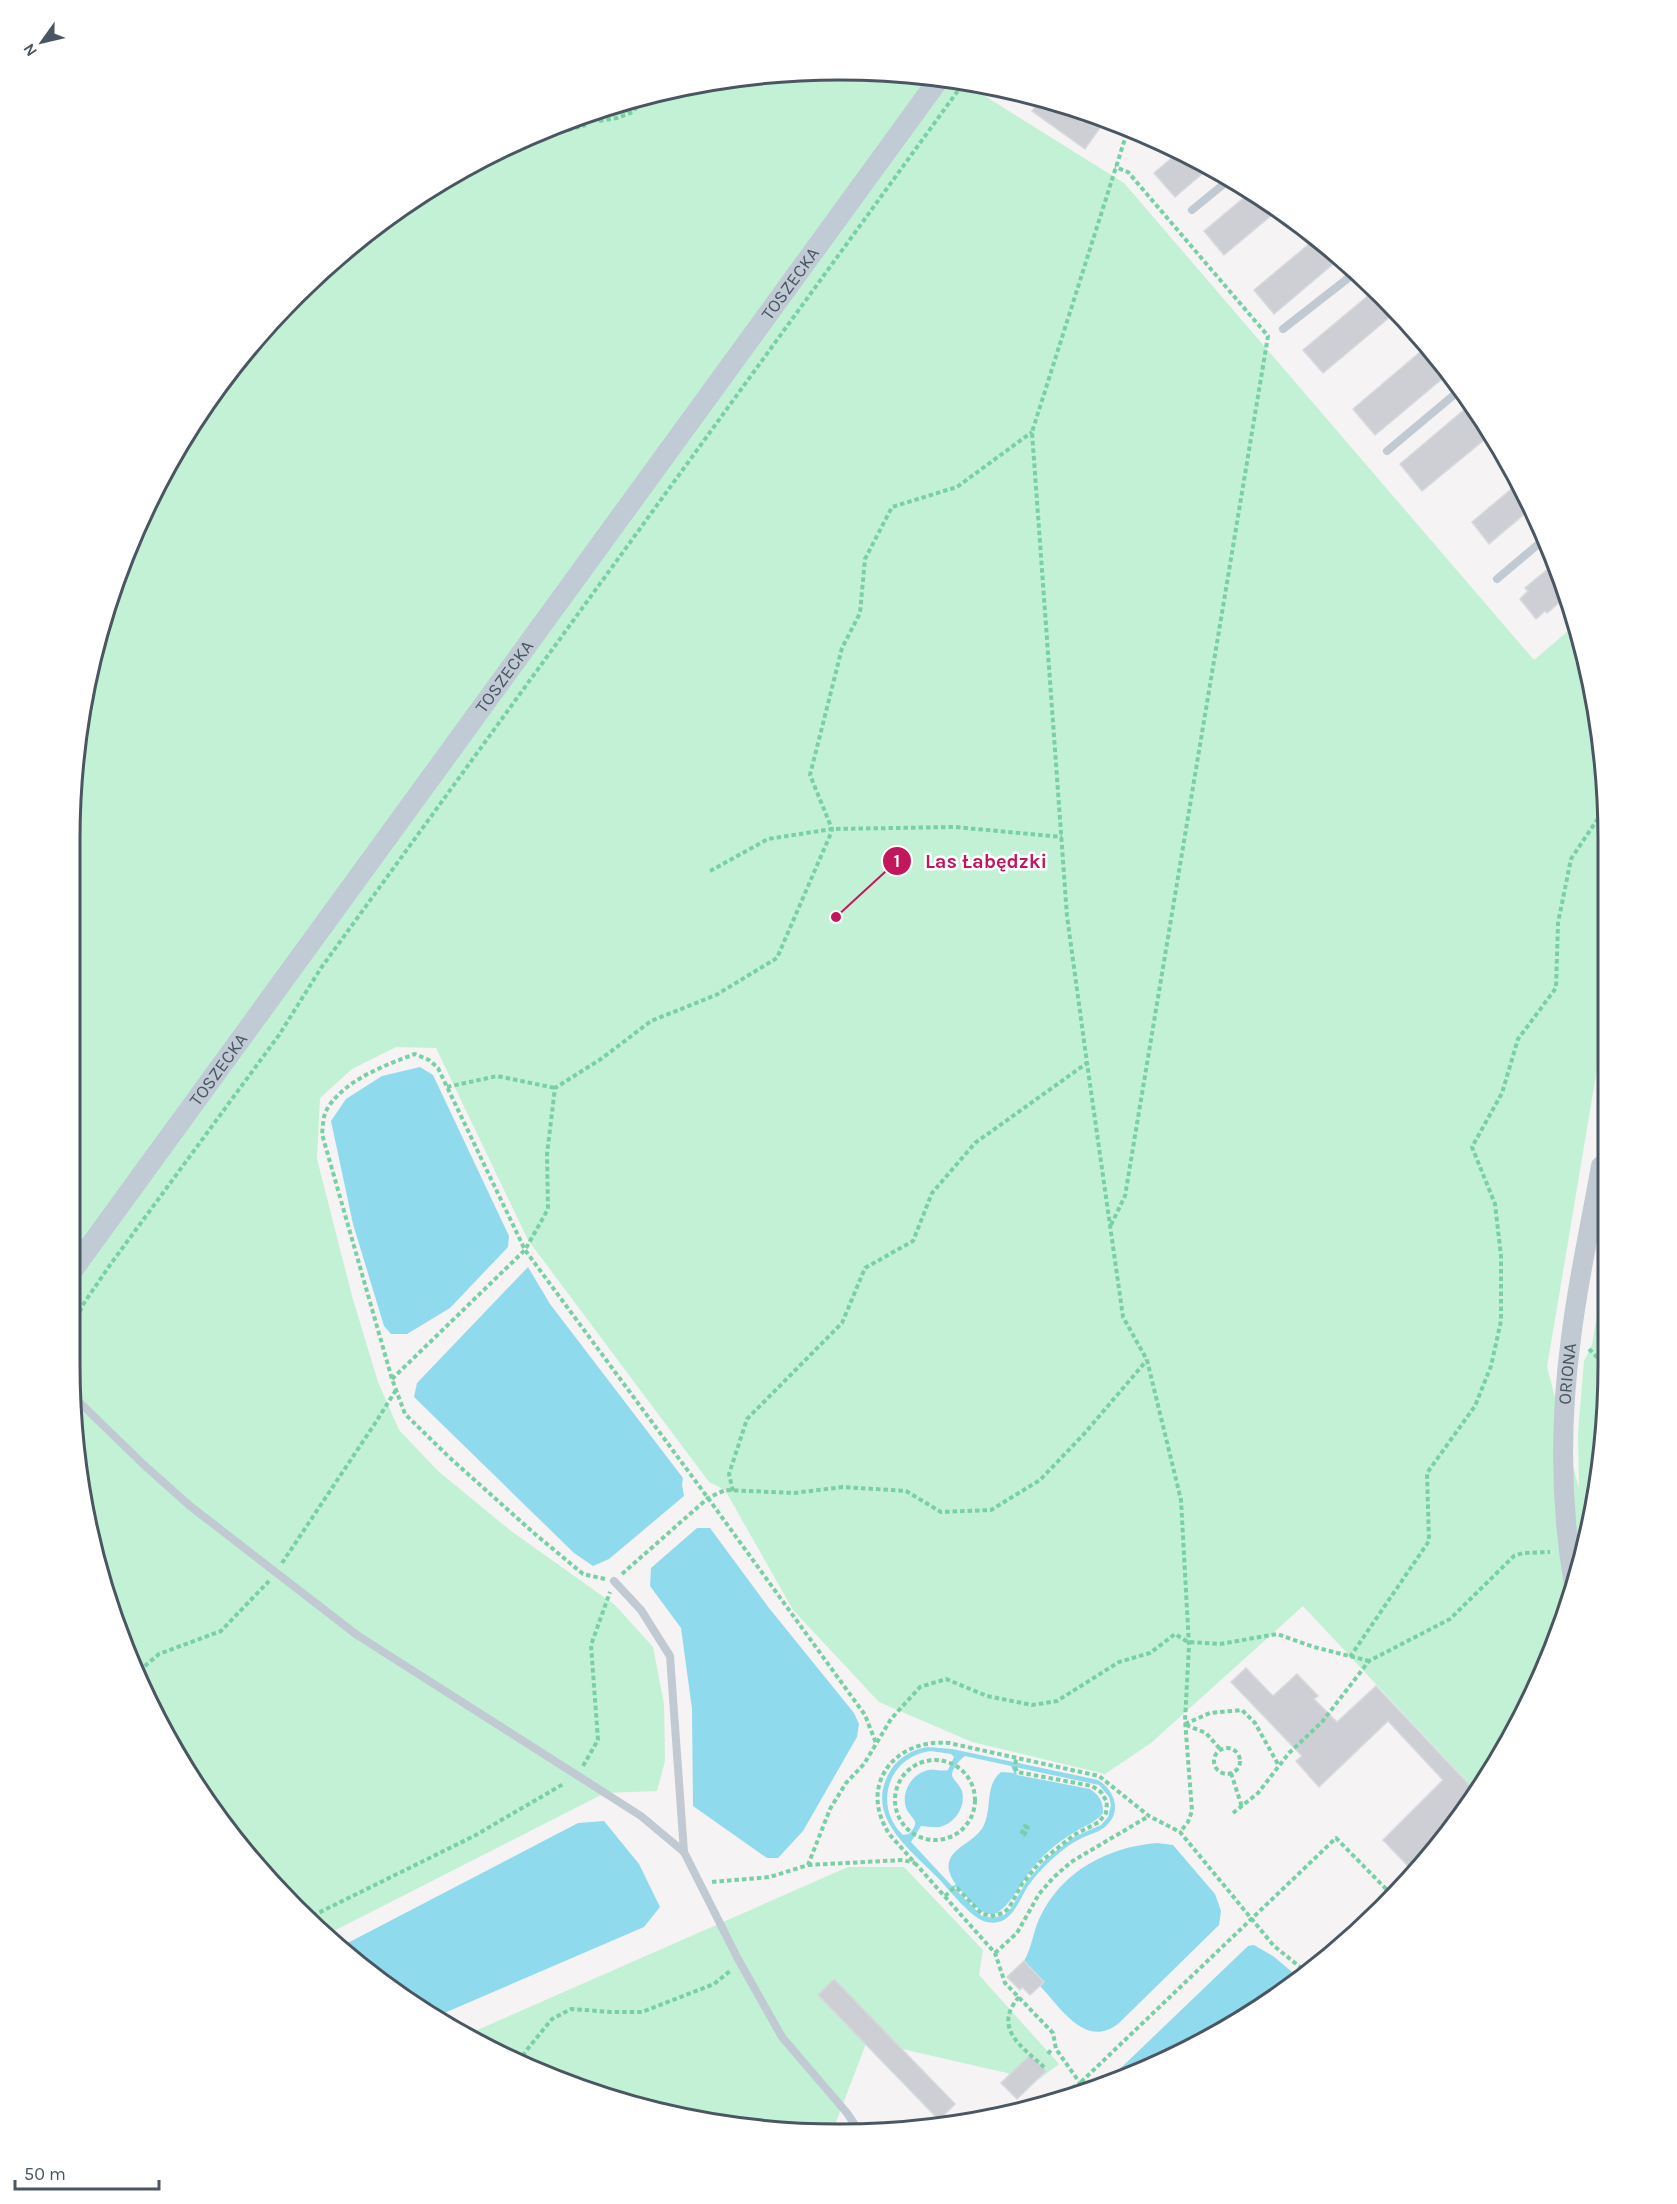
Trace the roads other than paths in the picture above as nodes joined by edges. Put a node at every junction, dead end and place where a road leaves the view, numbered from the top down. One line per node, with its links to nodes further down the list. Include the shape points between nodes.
1 (934, 86): 11 (main road, TOSZECKA)
2 (1223, 184): 3 (lane)
3 (1192, 210)
4 (1349, 277): 5 (lane)
5 (1283, 329)
6 (1454, 395): 7 (lane)
7 (1387, 451)
8 (1538, 544): 9 (lane)
9 (1497, 579)
10 (1598, 1183): 13 (street, ORIONA, via 1565,1390 1564,1501)
11 (80, 1260)
12 (81, 1404): 15 (lane, via 190,1506 357,1635 641,1816)
13 (1571, 1566)
14 (614, 1581): 15 (lane, via 641,1610 670,1656)
15 (684, 1852): 16 (lane, via 782,2037)
16 (851, 2124)

